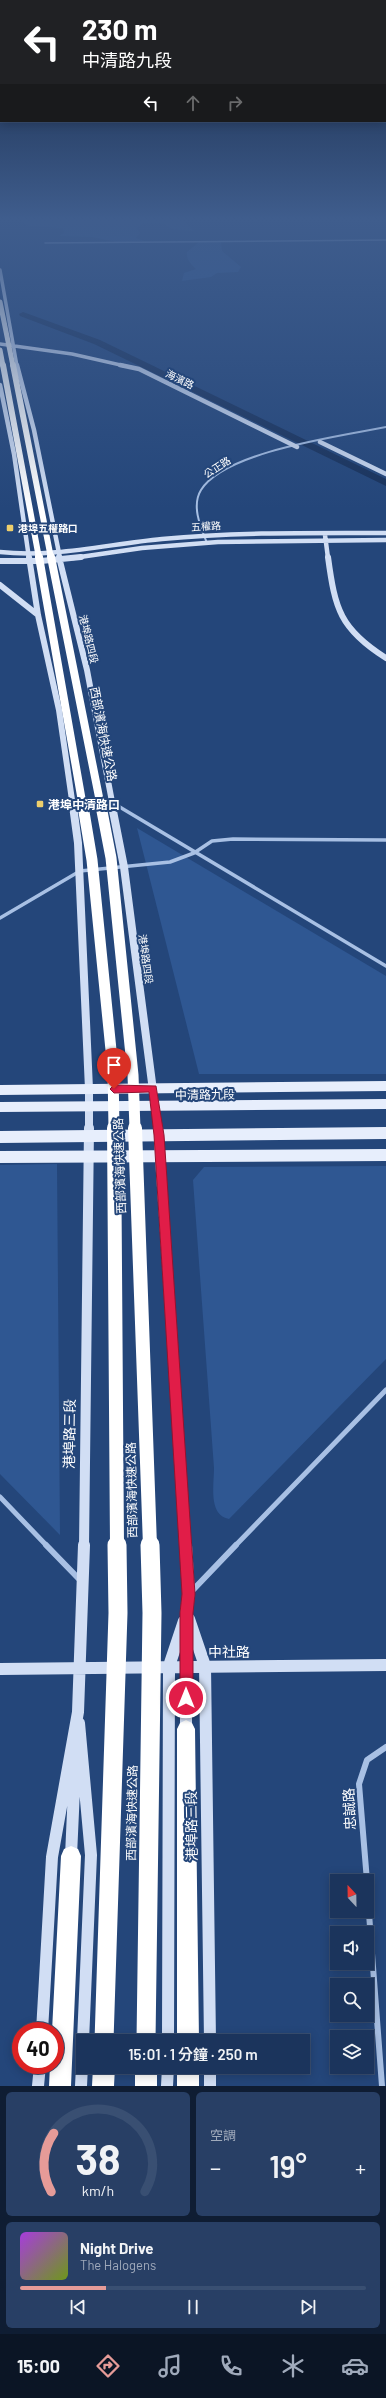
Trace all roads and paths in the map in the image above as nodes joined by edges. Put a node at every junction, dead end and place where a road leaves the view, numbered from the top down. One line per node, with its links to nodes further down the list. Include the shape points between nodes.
1 (2, 314): 68 (highway, 西部濱海快速公路, bridge, via 111,858 133,1075 147,1407 152,1613)
2 (3, 314): 4 (street, 港埠路四段)
3 (0, 344): 4 (street, 海濱路)
4 (6, 348): 8 (street, 海濱路, via 72,354 139,369); 16 (street, 港埠路四段, via 34,430); 67 (highway, 西部濱海快速公路, bridge, via 92,860 113,1070 118,1613)
5 (0, 385): 18 (street, via 14,454)
6 (386, 428): 7 (street)
7 (320, 442): 8 (street, 公正路); 9 (street)
8 (297, 446): 12 (street, 公正路, via 247,459 210,479 201,489 197,500 197,513)
9 (386, 474)
10 (324, 532): 11 (street, 五權路); 12 (street, 五權路); 13 (street)
11 (386, 533)
12 (204, 535): 15 (street, 公正路); 16 (street, 五權路)
13 (325, 539): 14 (street, 五權路); 15 (street, 五權路); 24 (street, via 336,609 343,622)
14 (386, 540)
15 (207, 543): 19 (street, 五權路, via 162,546)
16 (58, 551): 18 (street, 五權路); 19 (street, 港埠路四段)
17 (0, 552): 18 (street, 五權路)
18 (29, 555): 21 (street)
19 (60, 560): 21 (street, 五權路); 25 (street, 港埠路四段, via 87,670)
20 (0, 561): 21 (street, 五權路)
21 (29, 563): 23 (street)
22 (0, 585): 23 (street)
23 (38, 615): 29 (street, via 59,710)
24 (386, 658)
25 (111, 802): 27 (street); 28 (street, 港埠路四段)
26 (386, 840): 27 (street, via 233,839 212,841)
27 (194, 853): 28 (street, via 170,862); 31 (street)
28 (124, 867): 29 (street); 33 (street, 港埠路四段)
29 (80, 871): 30 (street); 34 (street)
30 (0, 918)
31 (386, 966)
32 (386, 1086): 33 (main road, 中清路九段)
33 (153, 1088): 34 (main road, 中清路九段); 38 (street, 港埠路三段)
34 (89, 1089): 35 (main road, 中清路九段); 37 (street)
35 (0, 1090)
36 (386, 1104): 38 (main road, 中清路九段)
37 (89, 1107): 38 (main road, 中清路九段); 39 (main road, 中清路九段); 43 (street)
38 (155, 1107): 41 (street, 港埠路三段)
39 (0, 1108)
40 (386, 1133): 41 (main road)
41 (159, 1135): 43 (main road); 44 (street, 港埠路三段)
42 (0, 1136): 43 (main road)
43 (89, 1136): 47 (street)
44 (161, 1155): 45 (main road); 47 (main road); 51 (street, 港埠路三段)
45 (386, 1155)
46 (0, 1157): 47 (main road)
47 (88, 1157): 50 (street, 港埠路三段)
48 (386, 1390): 51 (street)
49 (0, 1497): 50 (street)
50 (84, 1584): 57 (street, 港埠路三段)
51 (189, 1594): 52 (street, 港埠路三段)
52 (186, 1613): 54 (street, 港埠路三段); 55 (street, 港埠路三段); 56 (street, 港埠路三段)
53 (386, 1665): 55 (street, 中社路)
54 (169, 1666): 56 (street, 中社路); 57 (street, 中社路); 69 (street, 港埠路三段)
55 (204, 1666): 56 (street, 中社路); 71 (street, 港埠路三段)
56 (187, 1667): 60 (street, 港埠路三段)
57 (80, 1668): 58 (street, 中社路); 59 (street, 港埠路三段)
58 (0, 1669)
59 (78, 1712): 62 (street, 港埠路三段); 65 (street, 港埠路三段, via 52,1857); 66 (street, 港埠路三段, via 91,1855)
60 (186, 1729): 70 (highway)
61 (386, 1747): 63 (street, 忠誠路, via 367,1760 359,1784)
62 (71, 1856): 80 (highway)
63 (365, 1874)
64 (369, 1918): 87 (street)
65 (43, 2022)
66 (83, 2034)
67 (104, 2034)
68 (146, 2034)
69 (168, 2034)
70 (188, 2034)
71 (210, 2034)
72 (39, 2074): 79 (street)
73 (82, 2074): 81 (street)
74 (104, 2074): 82 (highway)
75 (146, 2074): 83 (highway)
76 (168, 2074): 84 (street)
77 (188, 2074): 85 (highway)
78 (210, 2074): 86 (street)
79 (38, 2086)
80 (60, 2086)
81 (81, 2086)
82 (103, 2086)
83 (146, 2086)
84 (167, 2086)
85 (188, 2086)
86 (210, 2086)
87 (382, 2086)

